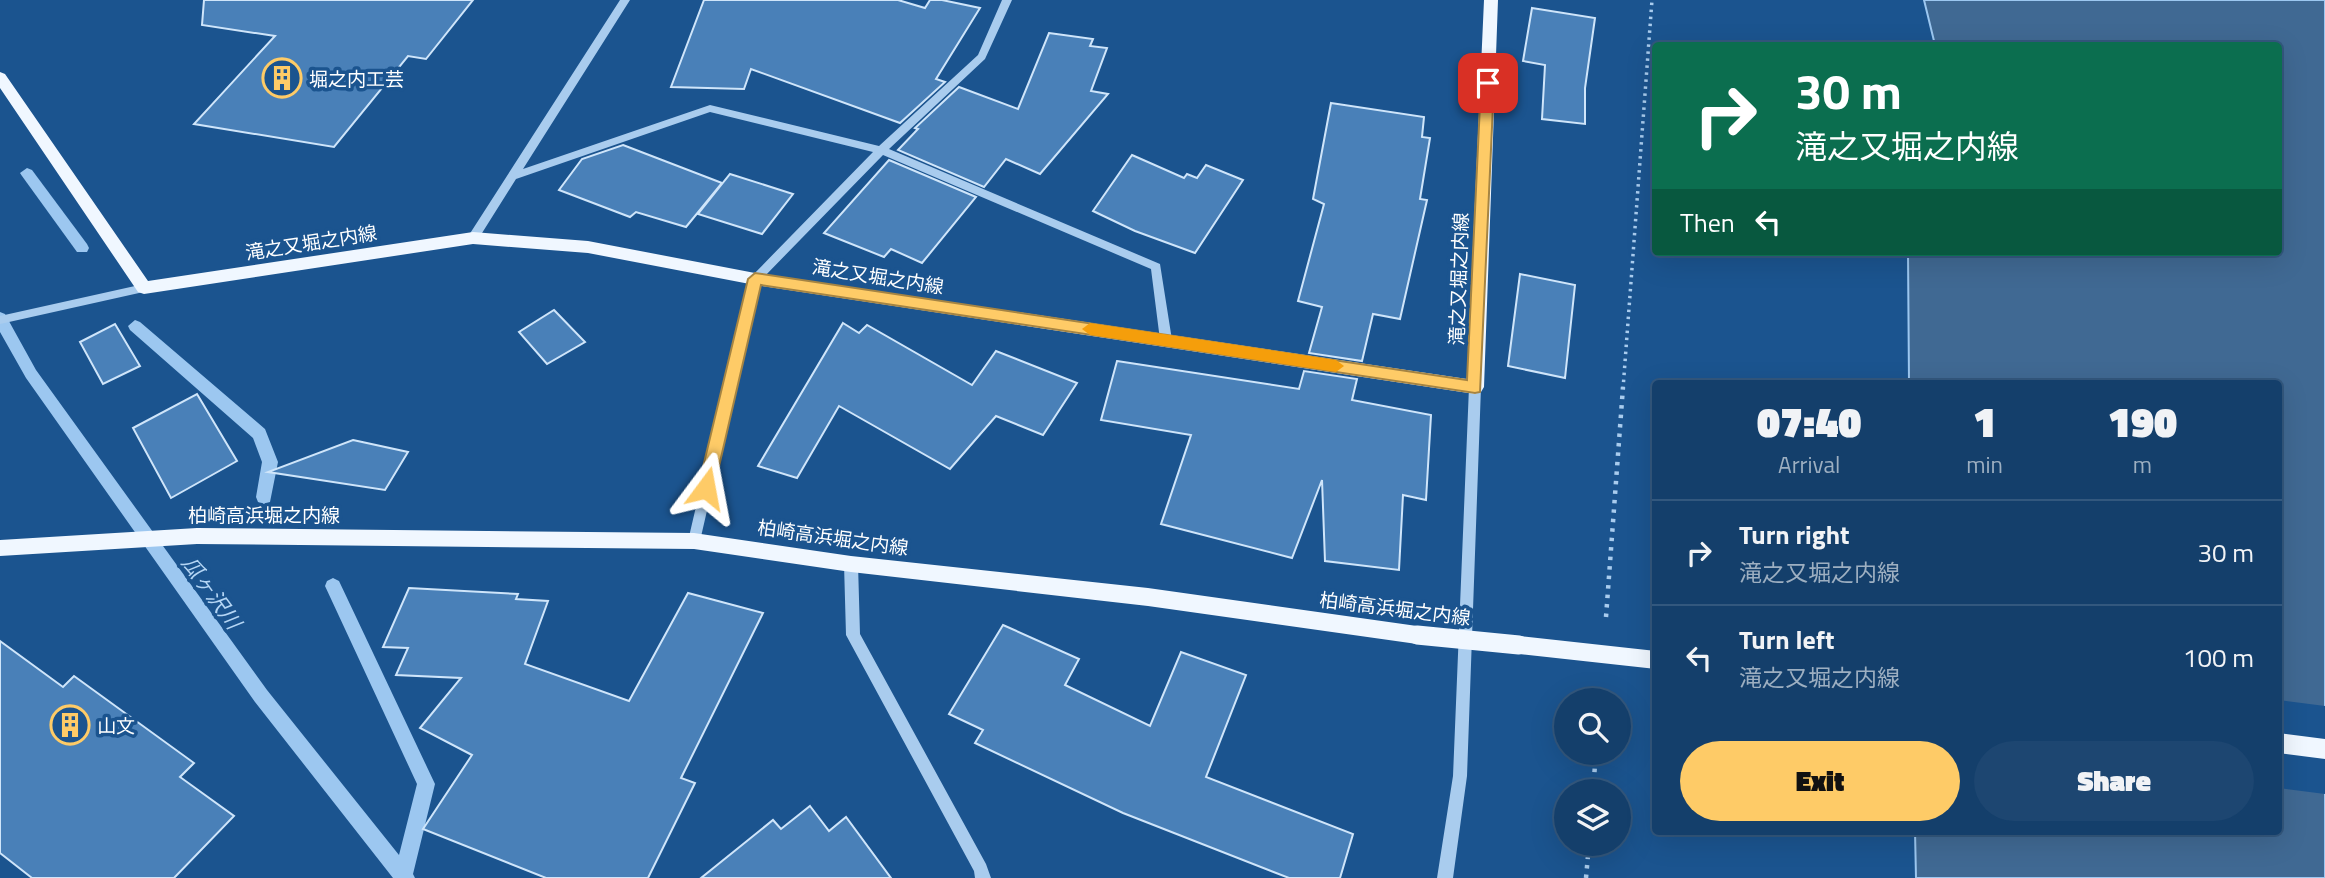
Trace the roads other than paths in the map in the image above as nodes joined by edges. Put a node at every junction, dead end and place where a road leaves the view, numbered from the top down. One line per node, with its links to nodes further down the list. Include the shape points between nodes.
1 (625, 0): 6 (street)
2 (1007, 0): 5 (street, via 982,57)
3 (1491, 0): 12 (main road, 滝之又堀之内線)
4 (0, 77): 9 (main road)
5 (881, 150): 6 (street, via 710,108); 8 (street); 11 (street, via 1156,267)
6 (513, 176): 7 (street)
7 (473, 239): 8 (main road, 滝之又堀之内線, via 588,247); 9 (main road, 滝之又堀之内線)
8 (755, 279): 11 (main road, 滝之又堀之内線); 13 (street)
9 (144, 288): 10 (street)
10 (0, 320)
11 (1166, 340): 12 (main road, 滝之又堀之内線)
12 (1475, 387): 20 (street, via 1460,776)
13 (694, 541): 14 (main road, 柏崎高浜堀之内線, via 197,536); 15 (main road, 柏崎高浜堀之内線)
14 (0, 548)
15 (851, 564): 16 (main road, 柏崎高浜堀之内線, bridge); 19 (street, via 853,635)
16 (1652, 659)
17 (2282, 744): 18 (main road)
18 (2325, 750)
19 (983, 878)
20 (1445, 878)

